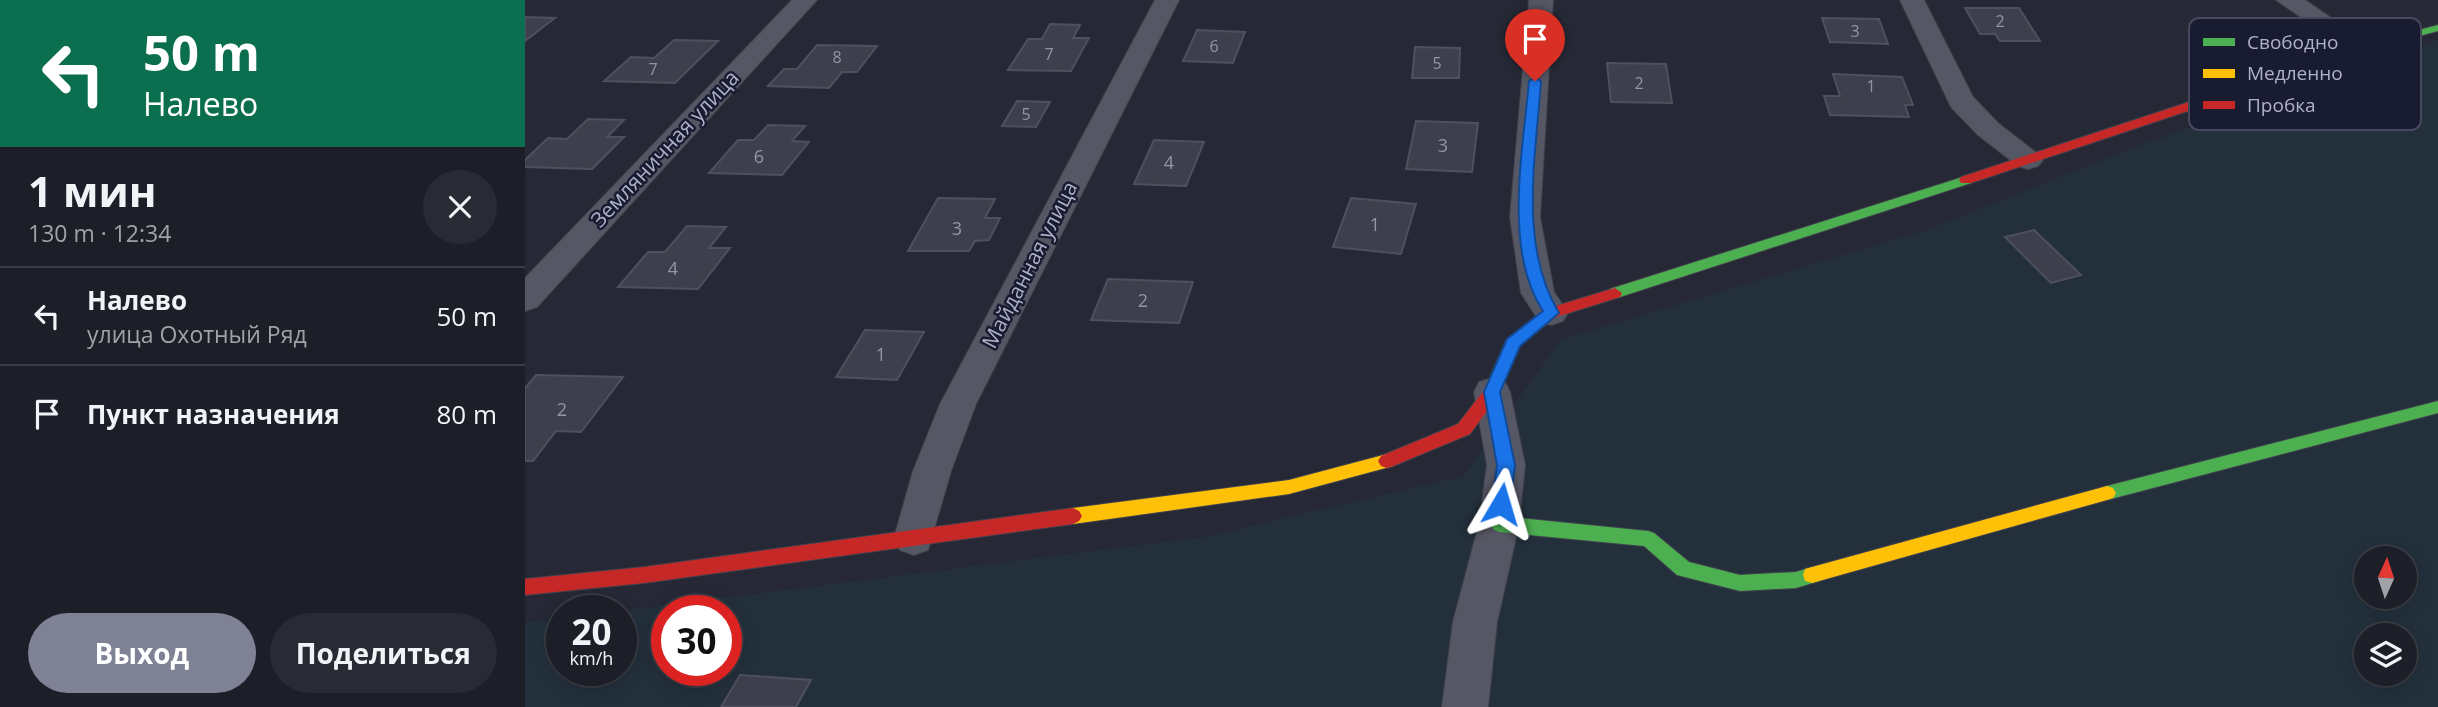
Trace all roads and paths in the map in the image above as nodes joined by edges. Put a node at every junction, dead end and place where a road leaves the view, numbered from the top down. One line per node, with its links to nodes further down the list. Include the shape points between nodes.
1 (805, 0): 11 (street, Земляничная улица)
2 (1167, 0): 16 (street, Майданная улица, via 958,404)
3 (1541, 0): 12 (street, via 1525,217 1538,293)
4 (1912, 0): 10 (street, via 1961,101)
5 (2288, 0): 6 (street)
6 (2315, 18)
7 (2438, 28): 8 (street)
8 (2421, 32)
9 (2189, 106): 10 (street)
10 (2028, 160): 12 (street)
11 (525, 299)
12 (1551, 313): 13 (street, via 1513,343)
13 (1492, 392): 15 (street, via 1506,465); 16 (street, via 1464,429 1391,460 1289,486)
14 (2438, 407): 15 (street, via 1795,580 1740,583 1683,569 1648,539)
15 (1499, 524): 18 (street, via 1475,622)
16 (913, 538): 17 (street)
17 (525, 587)
18 (1465, 707)

